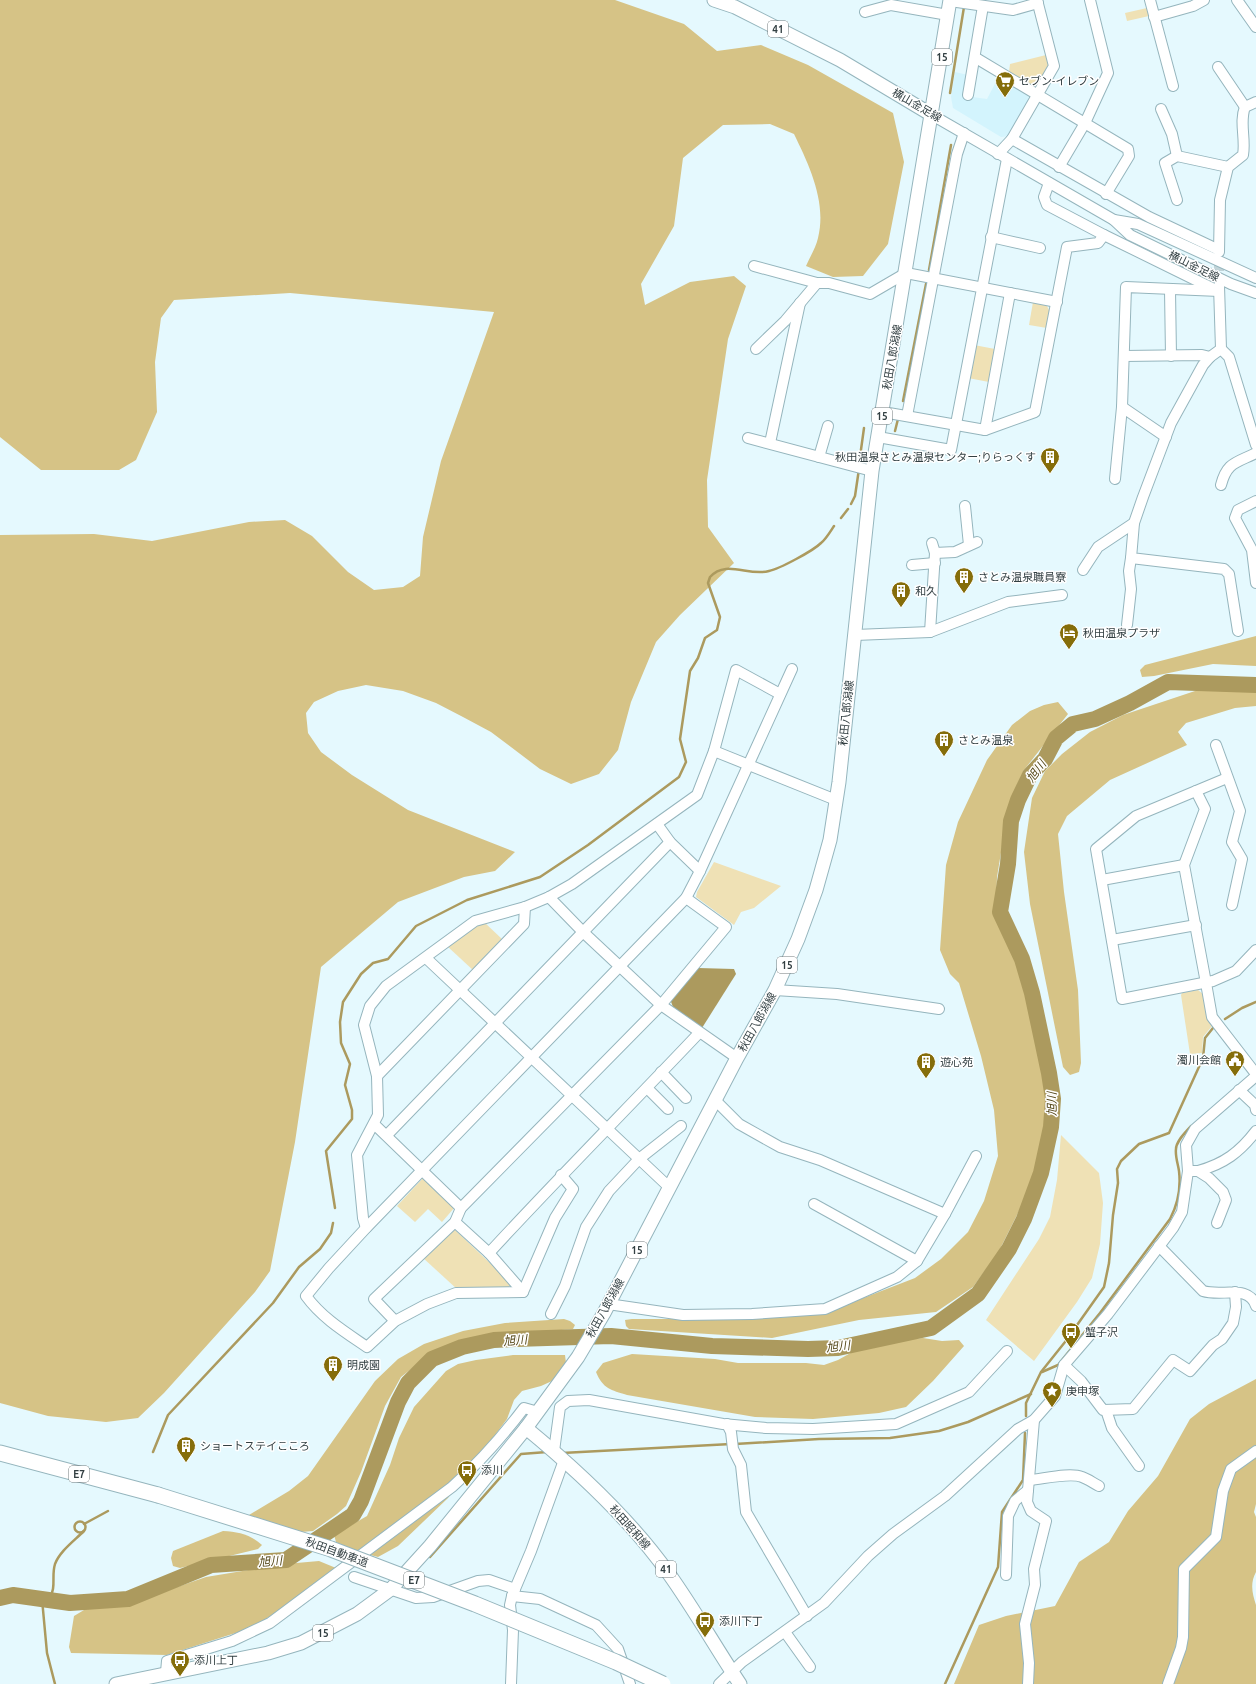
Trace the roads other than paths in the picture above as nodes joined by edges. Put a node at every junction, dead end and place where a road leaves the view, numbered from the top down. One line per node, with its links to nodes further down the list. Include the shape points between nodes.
1 (714, 0): 21 (main road, 横山金足線 / 41, via 734,7 840,60)
2 (950, 0): 8 (street); 10 (main road, 秋田八郎潟線 / 15)
3 (1090, 0): 22 (street, via 1108,73)
4 (1150, 0): 11 (street)
5 (1204, 0): 11 (street, via 1193,6)
6 (1237, 0): 12 (street)
7 (1038, 2): 8 (street, via 1013,10); 17 (street, via 1054,66)
8 (983, 6): 13 (street)
9 (865, 12): 10 (street, via 891,5)
10 (948, 15): 21 (main road, 秋田八郎潟線 / 15)
11 (1154, 17): 15 (street)
12 (1256, 28)
13 (976, 58): 16 (street); 17 (street)
14 (1218, 67): 19 (street)
15 (1173, 86)
16 (968, 95)
17 (1039, 95): 22 (street); 24 (street)
18 (1256, 102): 19 (street)
19 (1245, 107): 28 (street, via 1242,115 1245,145 1243,155)
20 (1161, 109): 26 (street, via 1172,134)
21 (932, 115): 23 (street, 横山金足線); 37 (main road, 秋田八郎潟線 / 15)
22 (1085, 123): 27 (street); 30 (street, via 1128,149 1129,156)
23 (964, 133): 25 (street, 横山金足線); 38 (street, via 957,154)
24 (1012, 138): 25 (street); 27 (street)
25 (1002, 156): 29 (street, 横山金足線); 34 (street)
26 (1177, 156): 28 (street); 31 (street, via 1165,163)
27 (1059, 167): 30 (street)
28 (1228, 167): 30 (street, via 1220,200 1219,251 1149,218)
29 (1049, 183): 32 (street, 横山金足線); 33 (street, via 1044,197 1047,205)
30 (1106, 194)
31 (1177, 200)
32 (1114, 220): 39 (street, 横山金足線, via 1138,224); 45 (street, 横山金足線, via 1130,235 1231,284)
33 (1104, 236): 42 (street); 46 (street, via 1098,243 1067,247)
34 (991, 237): 35 (street); 41 (street)
35 (1040, 248)
36 (754, 266): 40 (street)
37 (906, 273): 38 (street); 40 (street, via 870,294 829,283); 54 (main road, 秋田八郎潟線 / 15)
38 (934, 278): 41 (street); 55 (street)
39 (1256, 278)
40 (817, 283): 47 (street)
41 (981, 287): 44 (street); 56 (street)
42 (1219, 289): 43 (street); 49 (street)
43 (1170, 290): 50 (street, via 1126,287); 51 (street)
44 (1010, 293): 46 (street); 58 (street)
45 (1256, 293)
46 (1057, 302): 58 (street, via 1035,412)
47 (800, 303): 48 (street); 62 (street)
48 (756, 349)
49 (1221, 349): 52 (street); 63 (street, via 1229,356)
50 (1124, 356): 51 (street); 53 (street)
51 (1171, 356): 52 (street)
52 (1210, 357): 60 (street, via 1188,391)
53 (1122, 407): 60 (street); 67 (street)
54 (883, 412): 55 (street); 59 (main road, 秋田八郎潟線 / 15)
55 (907, 416): 56 (street)
56 (956, 425): 58 (street); 59 (street, via 950,450)
57 (828, 426): 65 (street)
58 (985, 430)
59 (878, 437): 66 (main road, 秋田八郎潟線 / 15)
60 (1166, 437): 71 (street)
61 (748, 438): 62 (street)
62 (770, 443): 65 (street)
63 (1256, 445)
64 (1256, 453): 68 (street, via 1228,466)
65 (819, 457): 66 (street)
66 (863, 469): 81 (main road, 秋田八郎潟線 / 15)
67 (1115, 479)
68 (1221, 485)
69 (1256, 501): 76 (street, via 1238,510 1235,518 1252,550)
70 (965, 506): 74 (street, via 973,543 955,552 934,548)
71 (1134, 523): 72 (street); 75 (street, via 1098,547)
72 (1131, 558): 78 (street); 79 (street, via 1224,569 1229,574)
73 (912, 564): 74 (street)
74 (935, 564): 80 (street)
75 (1083, 570)
76 (1256, 583)
77 (1062, 595): 80 (street, via 1008,602)
78 (1127, 625)
79 (1238, 631)
80 (930, 632): 81 (street)
81 (855, 634): 89 (main road, 秋田八郎潟線 / 15)
82 (792, 669): 83 (street)
83 (780, 694): 85 (street, via 736,670); 86 (street)
84 (1216, 745): 87 (street)
85 (714, 751): 86 (street); 90 (street, via 697,795)
86 (747, 765): 89 (street); 93 (street)
87 (1227, 778): 88 (street); 97 (street, via 1240,811 1232,842 1242,859)
88 (1196, 791): 92 (street, via 1205,809); 94 (street, via 1136,816 1096,849)
89 (836, 800): 107 (main road, 秋田八郎潟線 / 15, via 830,840 816,890)
90 (657, 824): 91 (street); 95 (street, via 572,884)
91 (670, 842): 93 (street); 100 (street)
92 (1184, 865): 94 (street); 99 (street)
93 (700, 871): 96 (street)
94 (1102, 880): 101 (street)
95 (549, 897): 98 (street); 100 (street)
96 (686, 898): 104 (street); 108 (street, via 726,927)
97 (1232, 905)
98 (525, 907): 103 (street, via 475,921); 106 (street, via 524,924)
99 (1196, 925): 101 (street); 105 (street)
100 (583, 932): 104 (street); 110 (street)
101 (1112, 940): 105 (street, via 1122,999)
102 (1256, 950): 105 (street, via 1236,971)
103 (426, 958): 106 (street); 116 (street, via 386,986 370,1006 364,1025)
104 (619, 966): 108 (street); 112 (street)
105 (1206, 984): 115 (street, via 1212,1018)
106 (461, 990): 110 (street); 116 (street)
107 (775, 990): 109 (street, via 837,994); 113 (main road, 秋田八郎潟線 / 15)
108 (661, 1005): 111 (street); 119 (street)
109 (939, 1009)
110 (495, 1022): 112 (street); 128 (street)
111 (699, 1033): 113 (street); 114 (street)
112 (530, 1057): 119 (street); 131 (street)
113 (737, 1058): 121 (main road, 秋田八郎潟線 / 15)
114 (661, 1072): 117 (street); 120 (street)
115 (1256, 1075): 118 (street)
116 (377, 1076): 124 (street, via 378,1115)
117 (647, 1088): 122 (street); 126 (street)
118 (1239, 1090): 123 (street, via 1255,1105); 132 (street, via 1195,1129 1186,1146)
119 (572, 1096): 126 (street); 136 (street)
120 (686, 1098)
121 (715, 1100): 134 (main road, 秋田八郎潟線 / 15); 137 (street, via 739,1124 780,1147 820,1160)
122 (668, 1109)
123 (1256, 1110)
124 (374, 1124): 128 (street); 140 (street, via 357,1155)
125 (681, 1126): 130 (street)
126 (608, 1129): 130 (street); 133 (street)
127 (1256, 1131): 132 (street, via 1245,1146 1230,1158)
128 (387, 1135): 131 (street)
129 (976, 1156): 137 (street)
130 (639, 1159): 134 (street); 148 (street, via 609,1191 586,1227 565,1286)
131 (422, 1170): 136 (street); 140 (street)
132 (1193, 1171): 139 (street, via 1209,1178 1223,1192 1226,1200); 141 (street, via 1182,1212)
133 (561, 1175): 142 (street); 144 (street, via 573,1189 555,1218)
134 (670, 1188): 147 (main road, 秋田八郎潟線 / 15)
135 (814, 1204): 143 (street)
136 (460, 1208): 138 (street)
137 (945, 1214): 143 (street)
138 (455, 1222): 142 (street); 149 (street, via 374,1300)
139 (1217, 1224)
140 (366, 1228): 149 (street, via 306,1296 334,1324 367,1347)
141 (1159, 1246): 145 (street, via 1203,1291); 151 (street, via 1108,1314)
142 (489, 1253): 144 (street)
143 (918, 1261): 147 (street, via 897,1277 825,1309 683,1315)
144 (523, 1292): 149 (street, via 456,1293 427,1304)
145 (1235, 1292): 146 (street, via 1248,1294 1254,1299); 152 (street, via 1236,1307 1232,1323 1222,1339 1213,1345 1190,1371 1173,1360 1136,1407 1129,1410)
146 (1256, 1306)
147 (606, 1309): 153 (main road, 秋田八郎潟線 / 15, via 578,1357)
148 (551, 1314)
149 (395, 1321)
150 (1007, 1351): 155 (street, via 969,1392 896,1424 813,1429)
151 (1064, 1366): 152 (street, via 1081,1381 1103,1410); 154 (street, via 1055,1396)
152 (1106, 1410): 161 (street, via 1112,1428)
153 (538, 1412): 156 (main road, 秋田八郎潟線 / 15); 172 (street, via 524,1408 486,1454 452,1487 295,1606 256,1631 167,1661)
154 (1034, 1420): 162 (street); 169 (street, via 1018,1430 945,1496 893,1534 868,1556 824,1603)
155 (727, 1424): 157 (street, via 589,1400 568,1401 560,1407); 169 (street, via 741,1465 746,1512)
156 (526, 1428): 157 (main road, 秋田昭和線 / 41); 167 (main road, 秋田八郎潟線 / 15, via 430,1546)
157 (554, 1451): 160 (main road, 秋田昭和線 / 41)
158 (1256, 1451): 181 (street, via 1231,1470 1223,1491 1216,1537 1184,1569 1183,1637)
159 (0, 1453): 177 (highway, 秋田自動車道 / E7, bridge, via 158,1495 331,1549 475,1604)
160 (564, 1460): 168 (street); 173 (main road, 秋田昭和線 / 41, via 639,1536 668,1573)
161 (1139, 1466)
162 (1030, 1480): 163 (street, via 1049,1478 1058,1474 1068,1477 1081,1476); 164 (street)
163 (1099, 1486)
164 (1028, 1490): 165 (street, via 1015,1501 1008,1516); 180 (street, via 1026,1502 1031,1511 1046,1521 1034,1569 1035,1585 1025,1624 1029,1663)
165 (1006, 1575)
166 (354, 1577): 167 (street)
167 (391, 1589): 168 (street, via 423,1598 489,1580); 172 (main road, 秋田八郎潟線 / 15, via 357,1614 301,1643 268,1653)
168 (514, 1592): 175 (street, via 510,1605 513,1630); 176 (street, via 540,1599 596,1625 618,1649)
169 (807, 1616): 170 (street)
170 (785, 1632): 171 (street); 173 (street)
171 (810, 1667)
172 (166, 1672): 174 (main road, 秋田八郎潟線 / 15)
173 (732, 1672): 178 (street); 179 (main road, 秋田昭和線 / 41)
174 (117, 1684)
175 (511, 1684)
176 (630, 1684)
177 (664, 1684)
178 (718, 1684)
179 (740, 1684)
180 (1028, 1684)
181 (1168, 1684)

